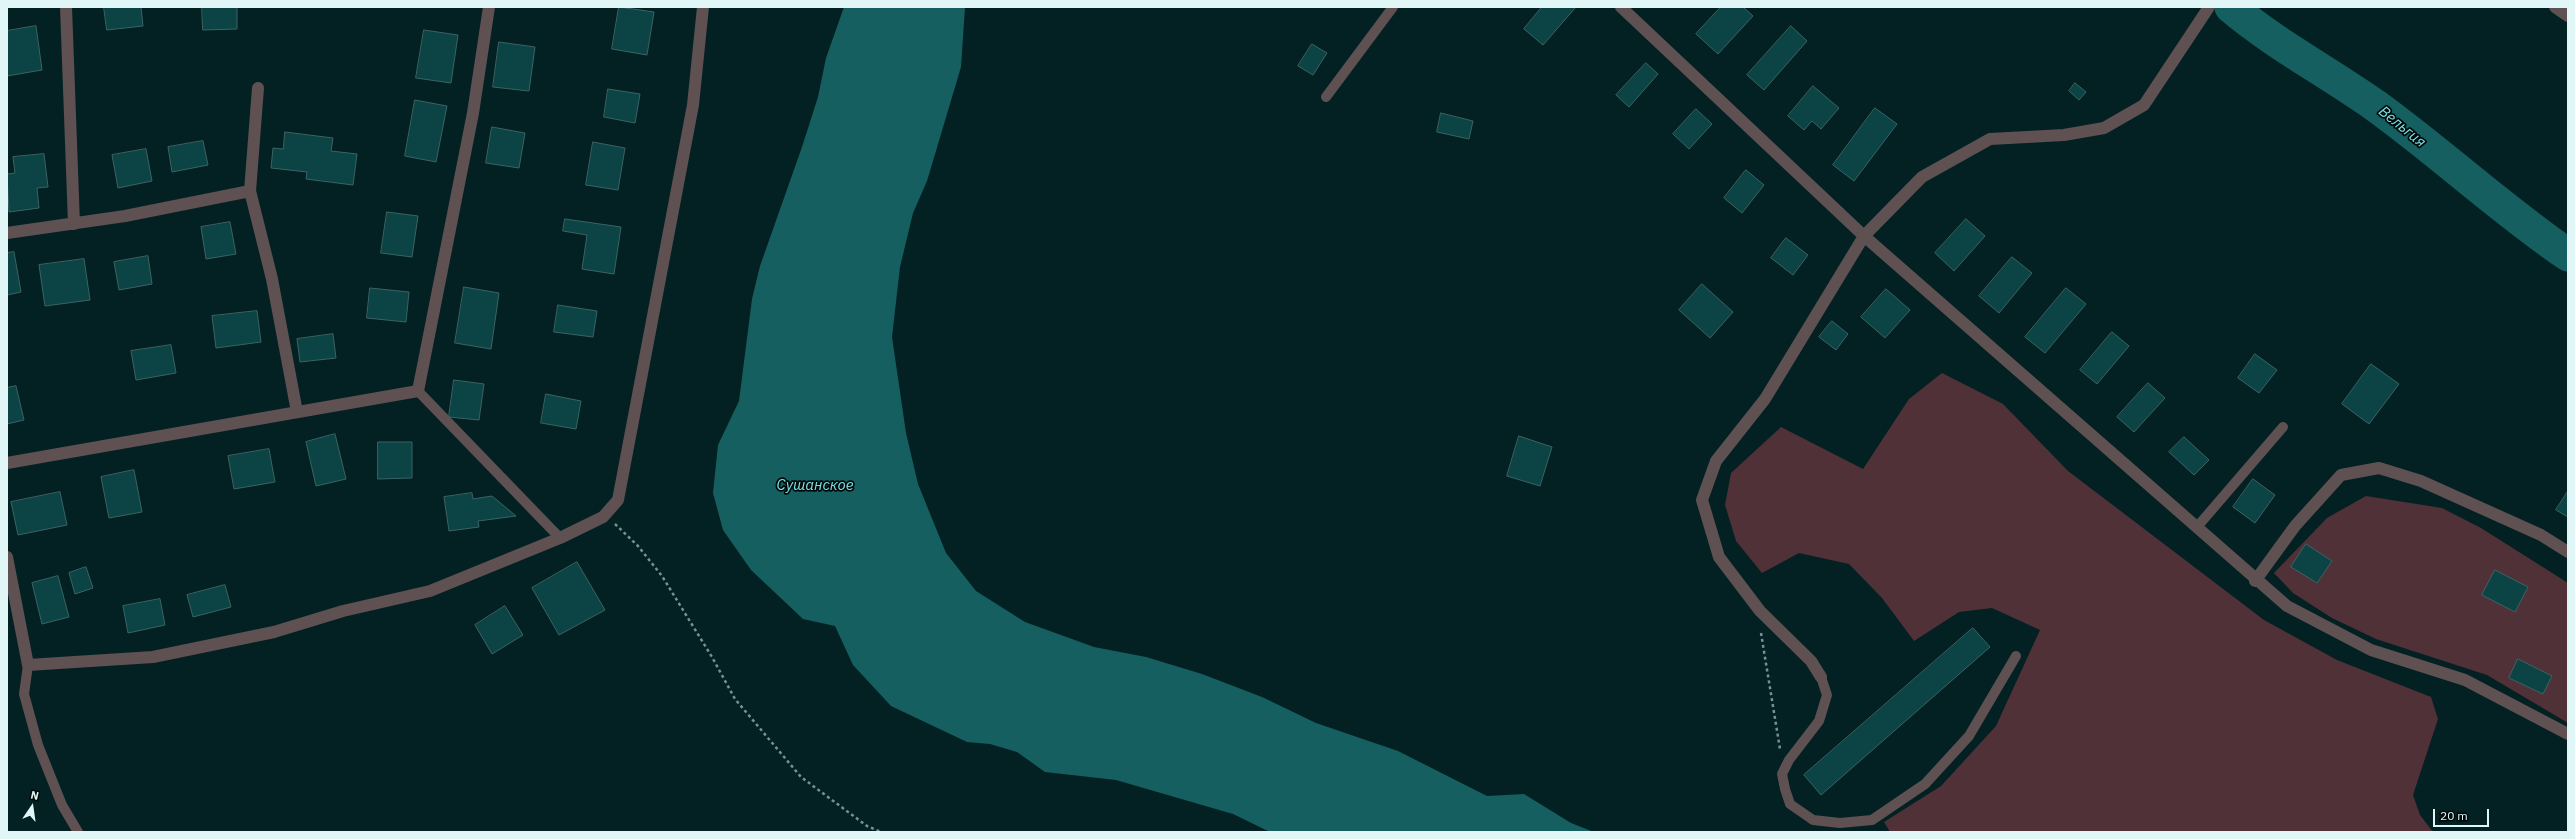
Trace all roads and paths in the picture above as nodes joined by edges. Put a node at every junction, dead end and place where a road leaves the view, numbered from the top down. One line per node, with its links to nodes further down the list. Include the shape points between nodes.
1 (66, 7): 10 (street)
2 (489, 7): 13 (street, via 473,113)
3 (704, 7): 17 (street, via 693,105 618,500)
4 (1394, 7): 8 (lane)
5 (1621, 7): 12 (street)
6 (2209, 7): 12 (street, via 2144,106 2104,128 2064,134 1990,139 1922,177)
7 (258, 88): 9 (street)
8 (1326, 98)
9 (250, 191): 10 (street); 14 (street, via 272,279)
10 (74, 224): 11 (street)
11 (7, 233)
12 (1864, 236): 18 (street); 23 (street, via 1765,399 1716,461 1702,500 1719,557)
13 (418, 391): 14 (street); 19 (lane)
14 (297, 412): 16 (street)
15 (2283, 427): 18 (lane)
16 (7, 463)
17 (605, 514): 19 (street); 30 (path, via 638,546 662,576 735,699 801,777 867,826)
18 (2197, 527): 22 (street)
19 (560, 538): 25 (street, via 430,591 343,611 274,632 153,656)
20 (2568, 552): 22 (street, via 2541,535 2421,480 2379,468 2341,475 2295,526)
21 (7, 557): 25 (street)
22 (2255, 581): 27 (street, via 2287,606 2371,650 2466,680)
23 (1760, 611): 26 (street, via 1811,661); 28 (path, via 1762,642 1777,720)
24 (2016, 656): 28 (lane, via 1969,736 1925,784 1872,820 1840,823 1814,820 1790,804)
25 (28, 665): 29 (lane, via 24,694 38,745 62,805)
26 (1821, 677): 28 (lane, via 1827,695 1819,721 1789,760)
27 (2568, 734)
28 (1782, 774)
29 (78, 832)
30 (881, 832)

